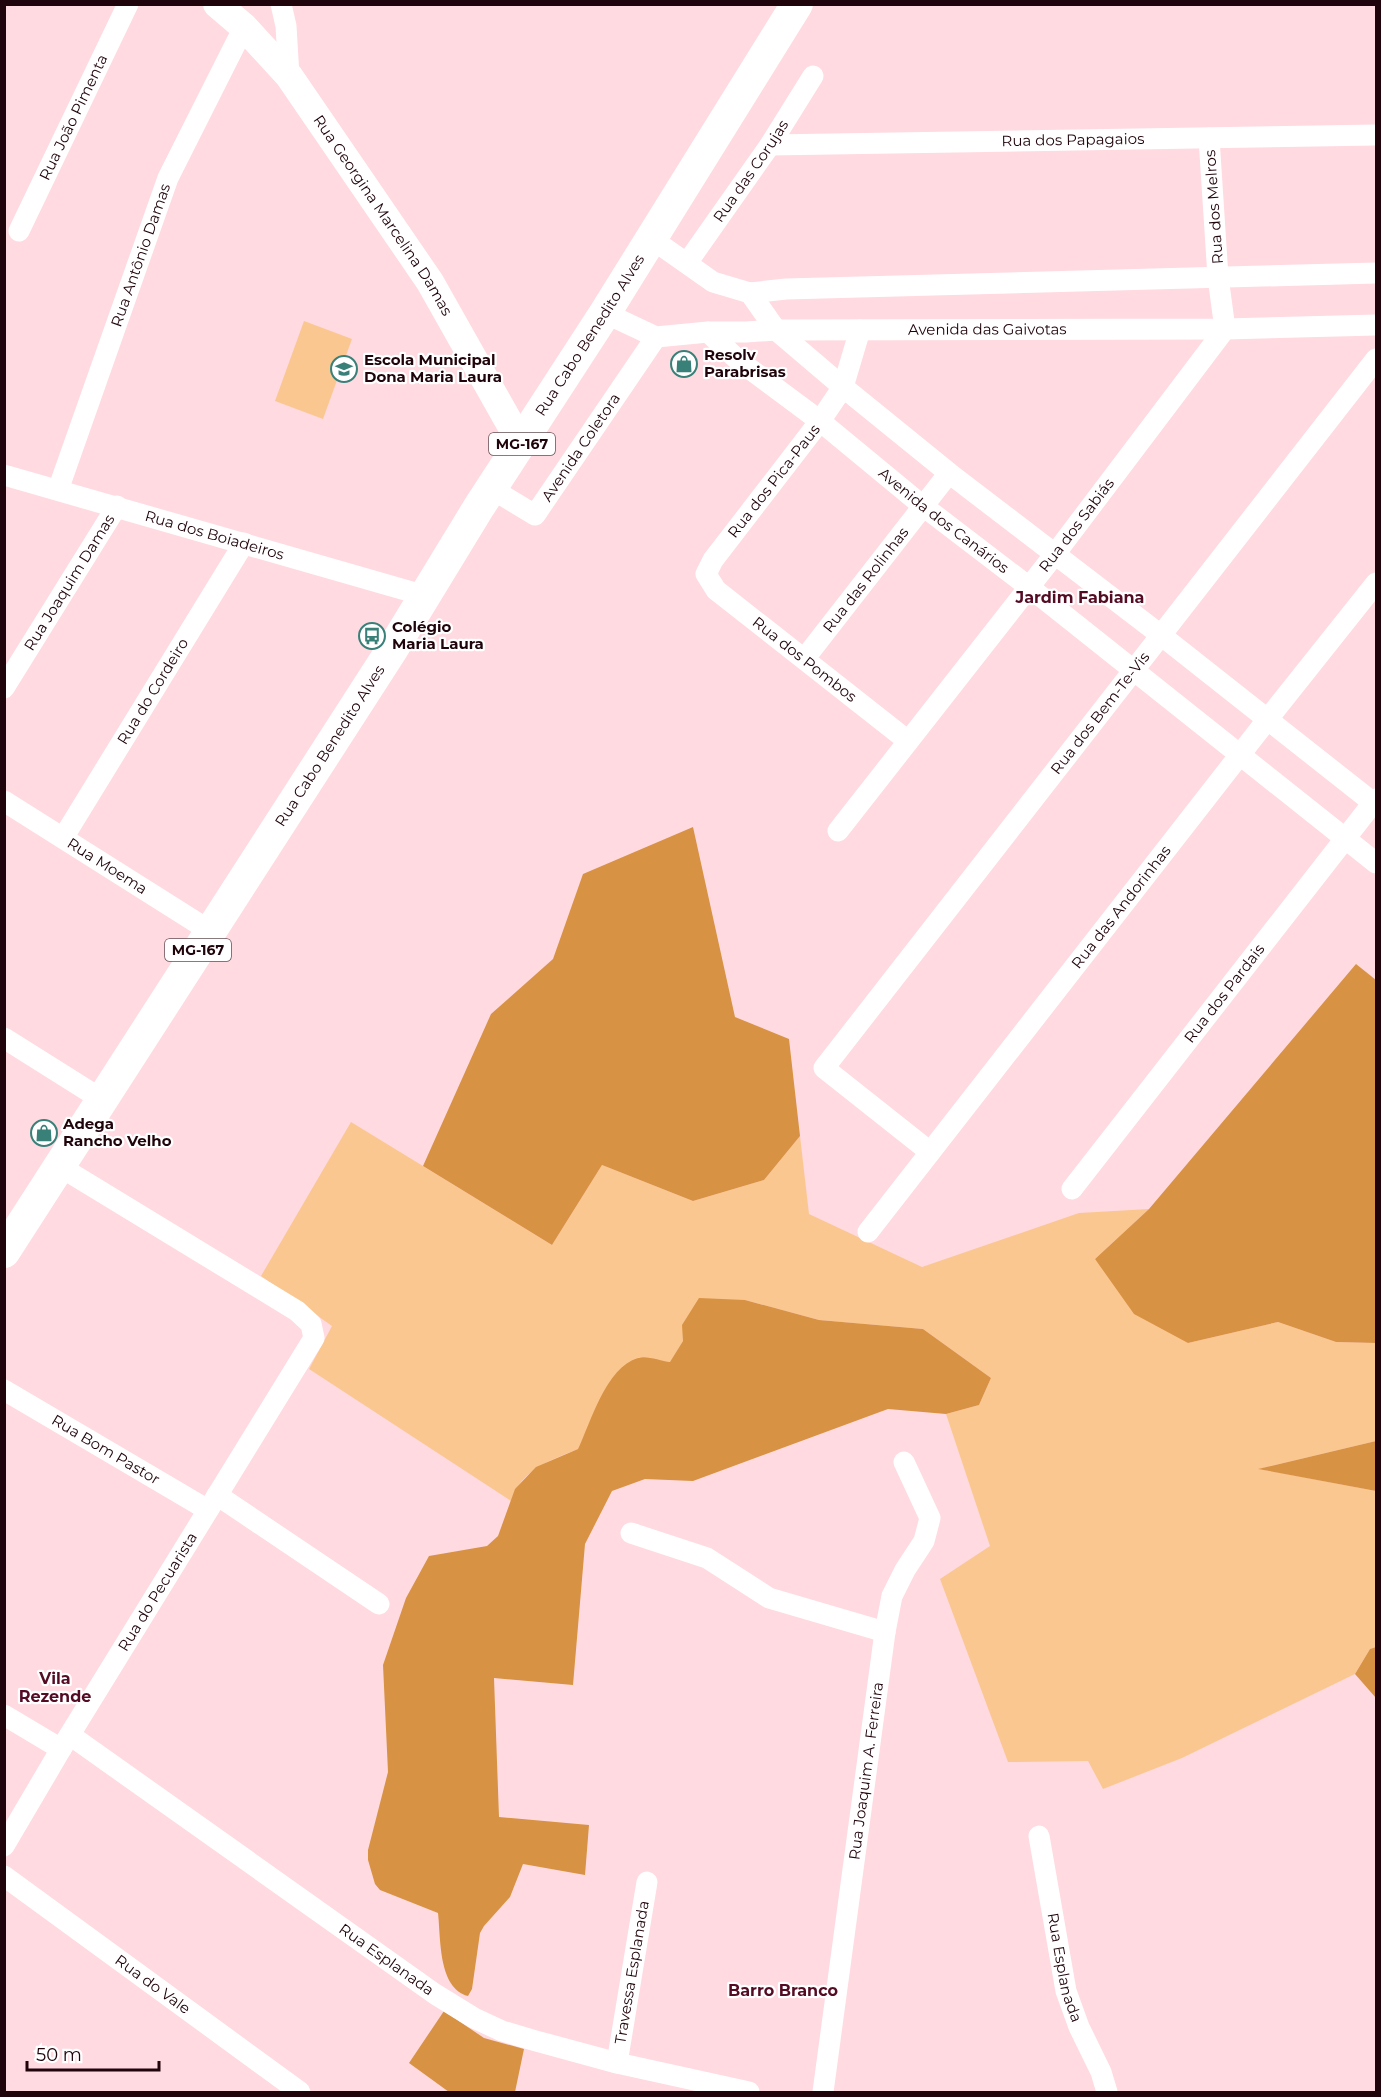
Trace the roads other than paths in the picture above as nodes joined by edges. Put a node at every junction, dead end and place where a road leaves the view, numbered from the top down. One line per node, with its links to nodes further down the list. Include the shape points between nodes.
1 (128, 4): 11 (street, Rua João Pimenta)
2 (217, 4): 5 (street, Rua Georgina Marcelina Damas)
3 (280, 4): 6 (street, via 286,26)
4 (797, 4): 12 (main road, MG-167)
5 (244, 27): 6 (street, Rua Georgina Marcelina Damas); 33 (street, Rua Antônio Damas, via 168,178)
6 (289, 76): 29 (street, Rua Georgina Marcelina Damas, via 430,282)
7 (813, 76): 10 (street, Rua das Corujas)
8 (1377, 135): 9 (street, Rua dos Papagaios)
9 (1209, 138): 10 (street, Rua dos Papagaios); 15 (street, Rua dos Melros)
10 (770, 145): 13 (street, Rua das Corujas)
11 (19, 231)
12 (652, 239): 13 (street); 17 (main road, Rua Cabo Benedito Alves / MG-167)
13 (687, 263): 16 (street, via 713,282)
14 (1377, 273): 15 (street)
15 (1218, 277): 16 (street); 19 (street, Rua dos Melros)
16 (750, 292): 20 (street); 23 (street)
17 (605, 314): 24 (street, Avenida das Gaivotas); 29 (main road, Rua Cabo Benedito Alves / MG-167)
18 (1377, 325): 19 (street, Avenida das Gaivotas)
19 (1225, 329): 21 (street, Avenida das Gaivotas); 37 (street, Rua dos Sabiás)
20 (776, 330): 21 (street, Avenida das Gaivotas); 23 (street, Avenida das Gaivotas); 27 (street)
21 (860, 330): 27 (street, Rua dos Pica-Paus)
22 (708, 332): 23 (street, Avenida das Gaivotas); 24 (street, Avenida das Gaivotas); 26 (street, Avenida dos Canários)
23 (746, 332): 26 (street)
24 (656, 337): 32 (street, Avenida Coletora, via 535,515)
25 (1377, 359): 42 (street, Rua dos Bem-Te-Vis)
26 (738, 360): 28 (street, Avenida dos Canários)
27 (843, 387): 28 (street, Rua dos Pica-Paus); 30 (street)
28 (820, 421): 35 (street, Avenida dos Canários); 38 (street, Rua dos Pica-Paus)
29 (522, 445): 32 (main road, Rua Cabo Benedito Alves / MG-167)
30 (949, 473): 35 (street, Rua das Rolinhas); 37 (street)
31 (4, 475): 33 (street, Rua dos Boiadeiros)
32 (492, 489): 41 (main road, Rua Cabo Benedito Alves / MG-167)
33 (58, 490): 34 (street, Rua dos Boiadeiros)
34 (117, 506): 36 (street, Rua dos Boiadeiros); 45 (street, Rua Joaquim Damas)
35 (923, 506): 40 (street, Avenida dos Canários); 43 (street, Rua das Rolinhas)
36 (244, 543): 41 (street, Rua dos Boiadeiros); 52 (street, Rua do Cordeiro)
37 (1055, 554): 40 (street, Rua dos Sabiás); 42 (street)
38 (706, 574): 43 (street, Rua dos Pombos, via 716,590)
39 (1377, 583): 46 (street, Rua das Andorinhas)
40 (1029, 587): 44 (street, Avenida dos Canários); 47 (street, Rua dos Sabiás)
41 (426, 596): 55 (main road, Rua Cabo Benedito Alves / MG-167)
42 (1162, 636): 44 (street, Rua dos Bem-Te-Vis); 46 (street)
43 (805, 658): 47 (street, Rua dos Pombos)
44 (1134, 670): 48 (street, Avenida dos Canários); 58 (street, Rua dos Bem-Te-Vis, via 824,1068)
45 (4, 688)
46 (1267, 720): 48 (street, Rua das Andorinhas); 50 (street)
47 (909, 741): 51 (street, Rua dos Sabiás)
48 (1240, 755): 53 (street, Avenida dos Canários); 58 (street, Rua das Andorinhas)
49 (4, 801): 52 (street, Rua Moema)
50 (1376, 802): 53 (street, Rua dos Pardais)
51 (838, 831)
52 (63, 838): 55 (street, Rua Moema)
53 (1346, 838): 54 (street, Avenida dos Canários); 60 (street, Rua dos Pardais)
54 (1377, 863)
55 (210, 931): 57 (main road, Rua Cabo Benedito Alves / MG-167)
56 (4, 1038): 57 (street)
57 (101, 1099): 59 (main road, Rua Cabo Benedito Alves / MG-167)
58 (930, 1152): 61 (street, Rua das Andorinhas)
59 (59, 1166): 62 (main road, Rua Cabo Benedito Alves / MG-167); 65 (street, Rua do Pecuarista, via 297,1311 311,1324 314,1338)
60 (1071, 1188)
61 (868, 1232)
62 (4, 1252)
63 (4, 1390): 65 (street, Rua Bom Pastor)
64 (904, 1462): 68 (street, Rua Joaquim A. Ferreira, via 930,1518 924,1541 892,1596)
65 (213, 1503): 67 (street, Rua Bom Pastor); 70 (street, Rua do Pecuarista)
66 (631, 1533): 68 (street, via 707,1558 769,1598)
67 (379, 1604)
68 (885, 1632): 78 (street, Rua Joaquim A. Ferreira)
69 (4, 1715): 70 (street, Rua Esplanada)
70 (65, 1742): 72 (street, Rua do Pecuarista); 75 (street, Rua Esplanada, via 474,2018 502,2031)
71 (1039, 1836): 79 (street, Rua Esplanada, via 1066,1991)
72 (4, 1846)
73 (4, 1876): 76 (street, Rua do Vale)
74 (647, 1882): 75 (street, Travessa Esplanada)
75 (617, 2063): 77 (street, Rua Esplanada)
76 (300, 2092)
77 (748, 2092)
78 (823, 2092)
79 (1107, 2092)

